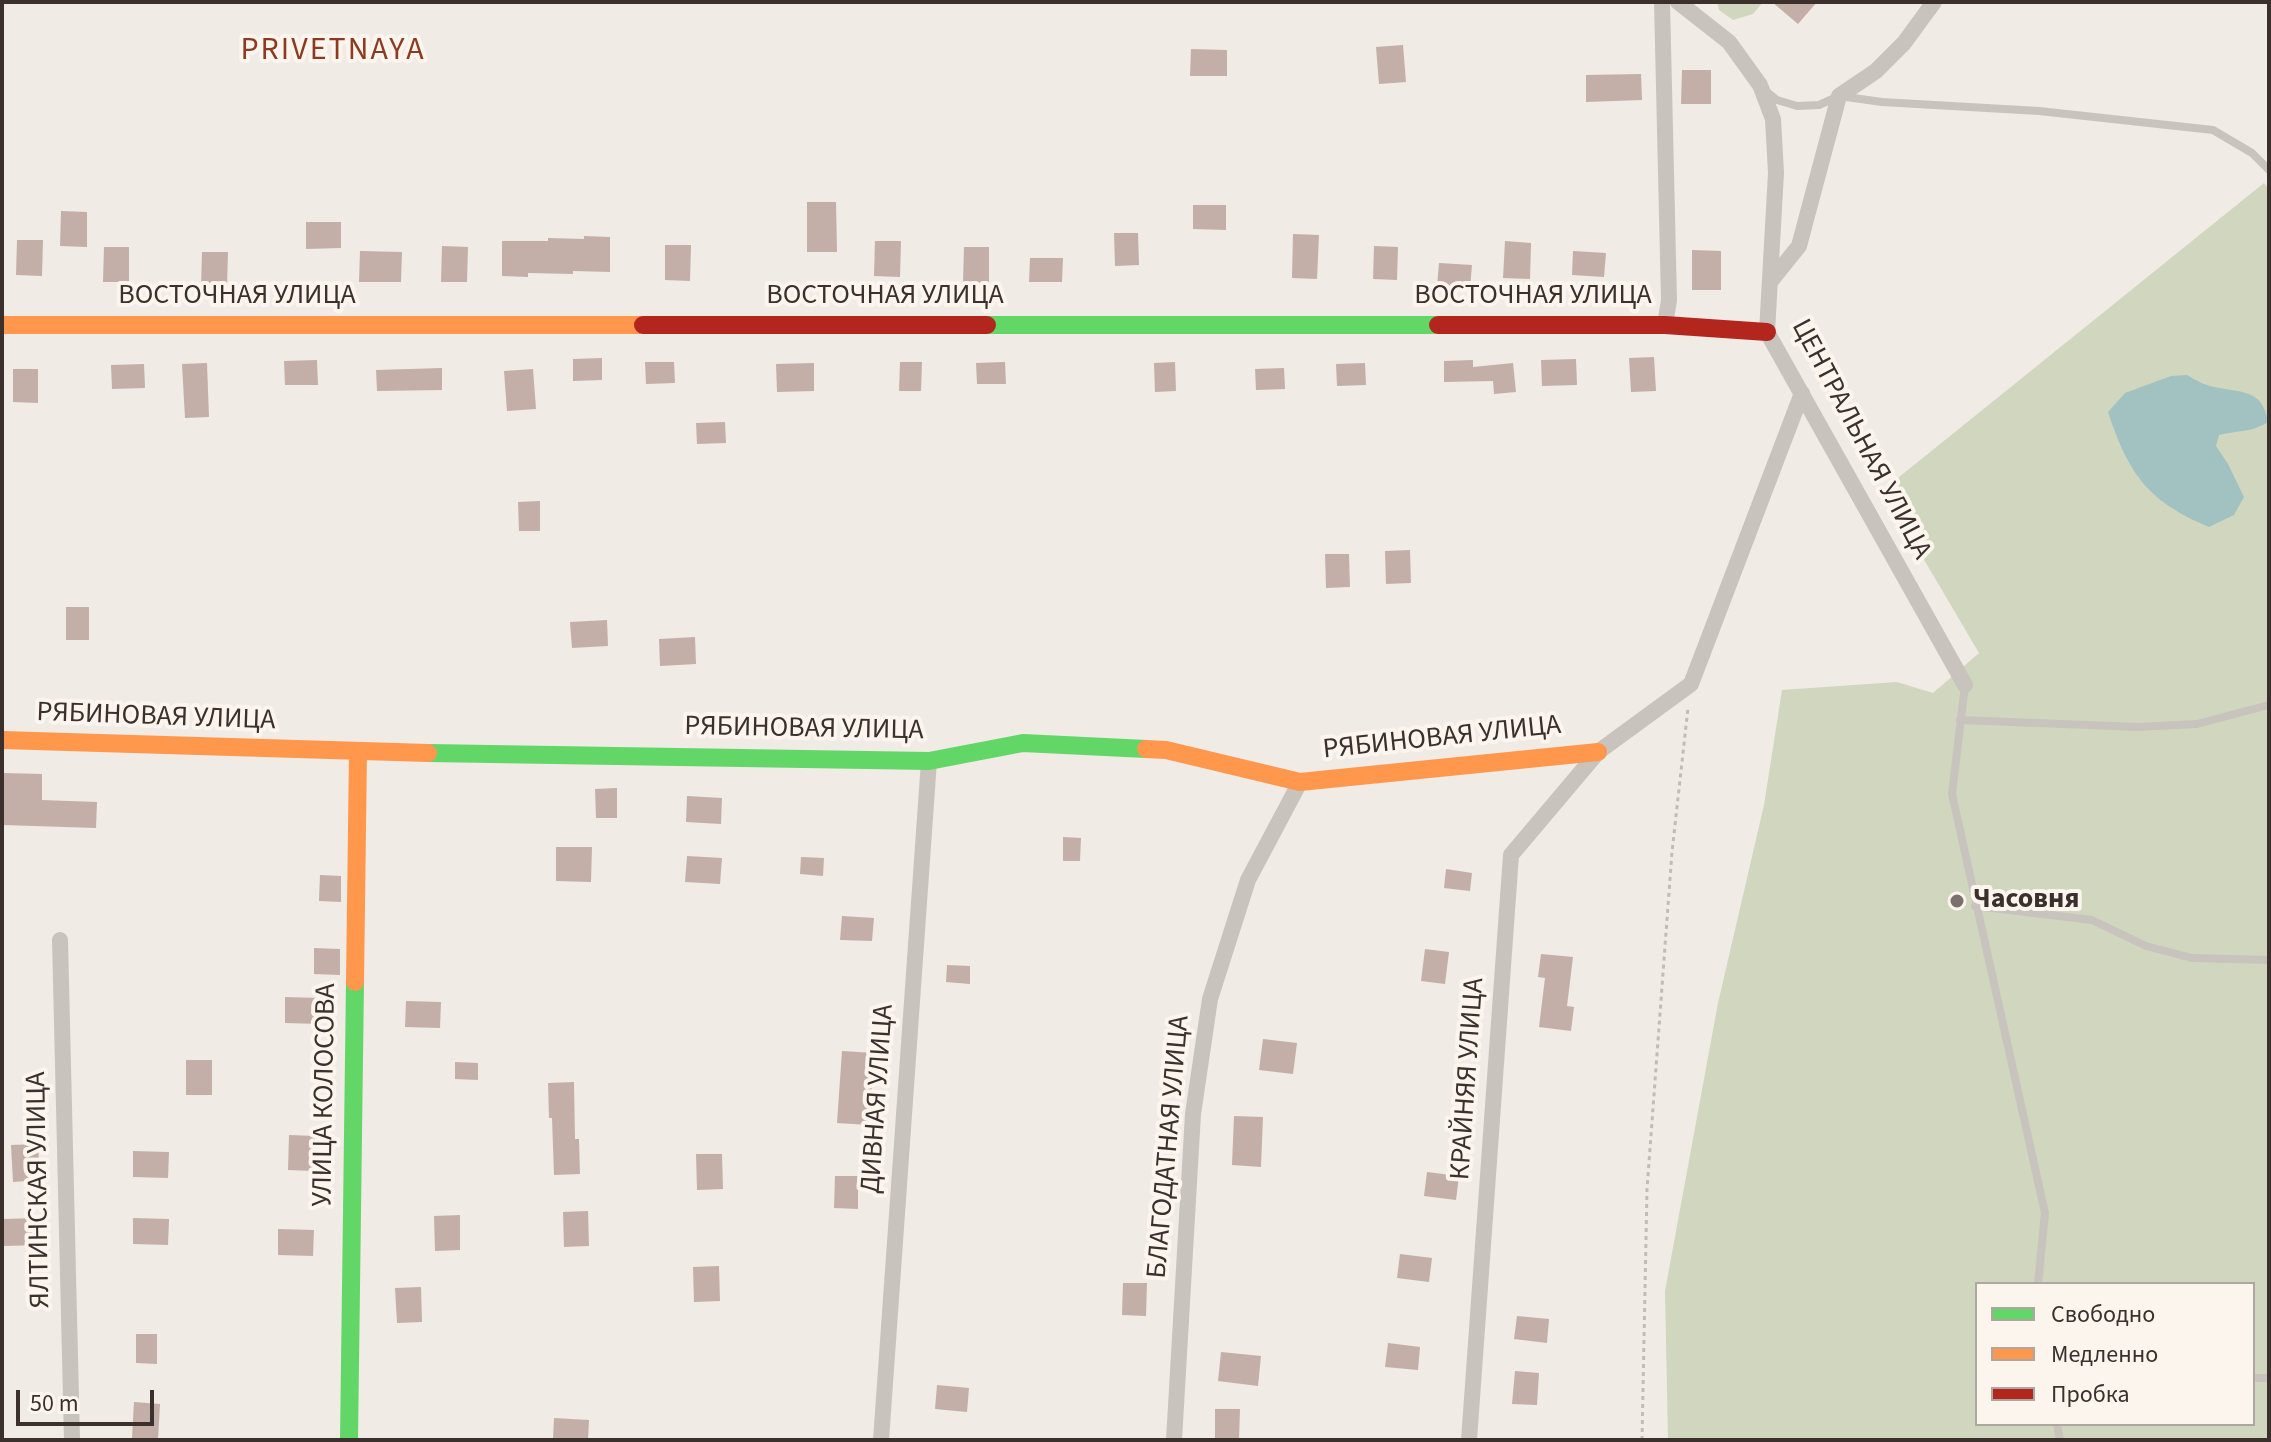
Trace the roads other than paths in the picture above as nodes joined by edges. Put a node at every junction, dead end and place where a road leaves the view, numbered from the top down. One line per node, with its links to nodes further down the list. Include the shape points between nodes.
1 (1662, 2): 9 (street, via 1669,300)
2 (1678, 2): 4 (street, ЦЕНТРАЛЬНАЯ УЛИЦА, via 1729,42)
3 (1934, 2): 5 (street, via 1876,71)
4 (1760, 85): 5 (lane, via 1777,100 1797,106 1819,105); 7 (street, ЦЕНТРАЛЬНАЯ УЛИЦА, via 1773,119 1776,173)
5 (1839, 96): 6 (lane, via 2213,130); 7 (street, via 1799,246)
6 (2269, 170)
7 (1770, 282): 10 (street, ЦЕНТРАЛЬНАЯ УЛИЦА)
8 (2, 325): 9 (street, ВОСТОЧНАЯ УЛИЦА)
9 (1665, 325): 10 (street, ВОСТОЧНАЯ УЛИЦА)
10 (1767, 332): 11 (street, ЦЕНТРАЛЬНАЯ УЛИЦА)
11 (1802, 393): 12 (street, ЦЕНТРАЛЬНАЯ УЛИЦА); 17 (street, КРАЙНЯЯ УЛИЦА, via 1691,684)
12 (1965, 685): 14 (lane)
13 (2269, 705): 14 (lane, via 2197,724)
14 (1960, 720): 20 (lane, via 1952,794)
15 (2, 740): 16 (street, РЯБИНОВАЯ УЛИЦА)
16 (358, 751): 18 (street, РЯБИНОВАЯ УЛИЦА); 25 (street, УЛИЦА КОЛОСОВА)
17 (1598, 752): 19 (street, РЯБИНОВАЯ УЛИЦА); 28 (street, КРАЙНЯЯ УЛИЦА, via 1511,855)
18 (929, 761): 19 (street, РЯБИНОВАЯ УЛИЦА, via 1023,743 1166,750); 26 (street, ДИВНАЯ УЛИЦА)
19 (1300, 782): 27 (street, БЛАГОДАТНАЯ УЛИЦА, via 1248,880 1210,999 1193,1114)
20 (1975, 906): 22 (lane, via 2092,920 2146,946 2192,958); 23 (lane, via 2045,1213)
21 (60, 940): 24 (street, ЯЛТИНСКАЯ УЛИЦА)
22 (2269, 960)
23 (2038, 1282)
24 (72, 1440)
25 (349, 1440)
26 (881, 1440)
27 (1174, 1440)
28 (1469, 1440)

